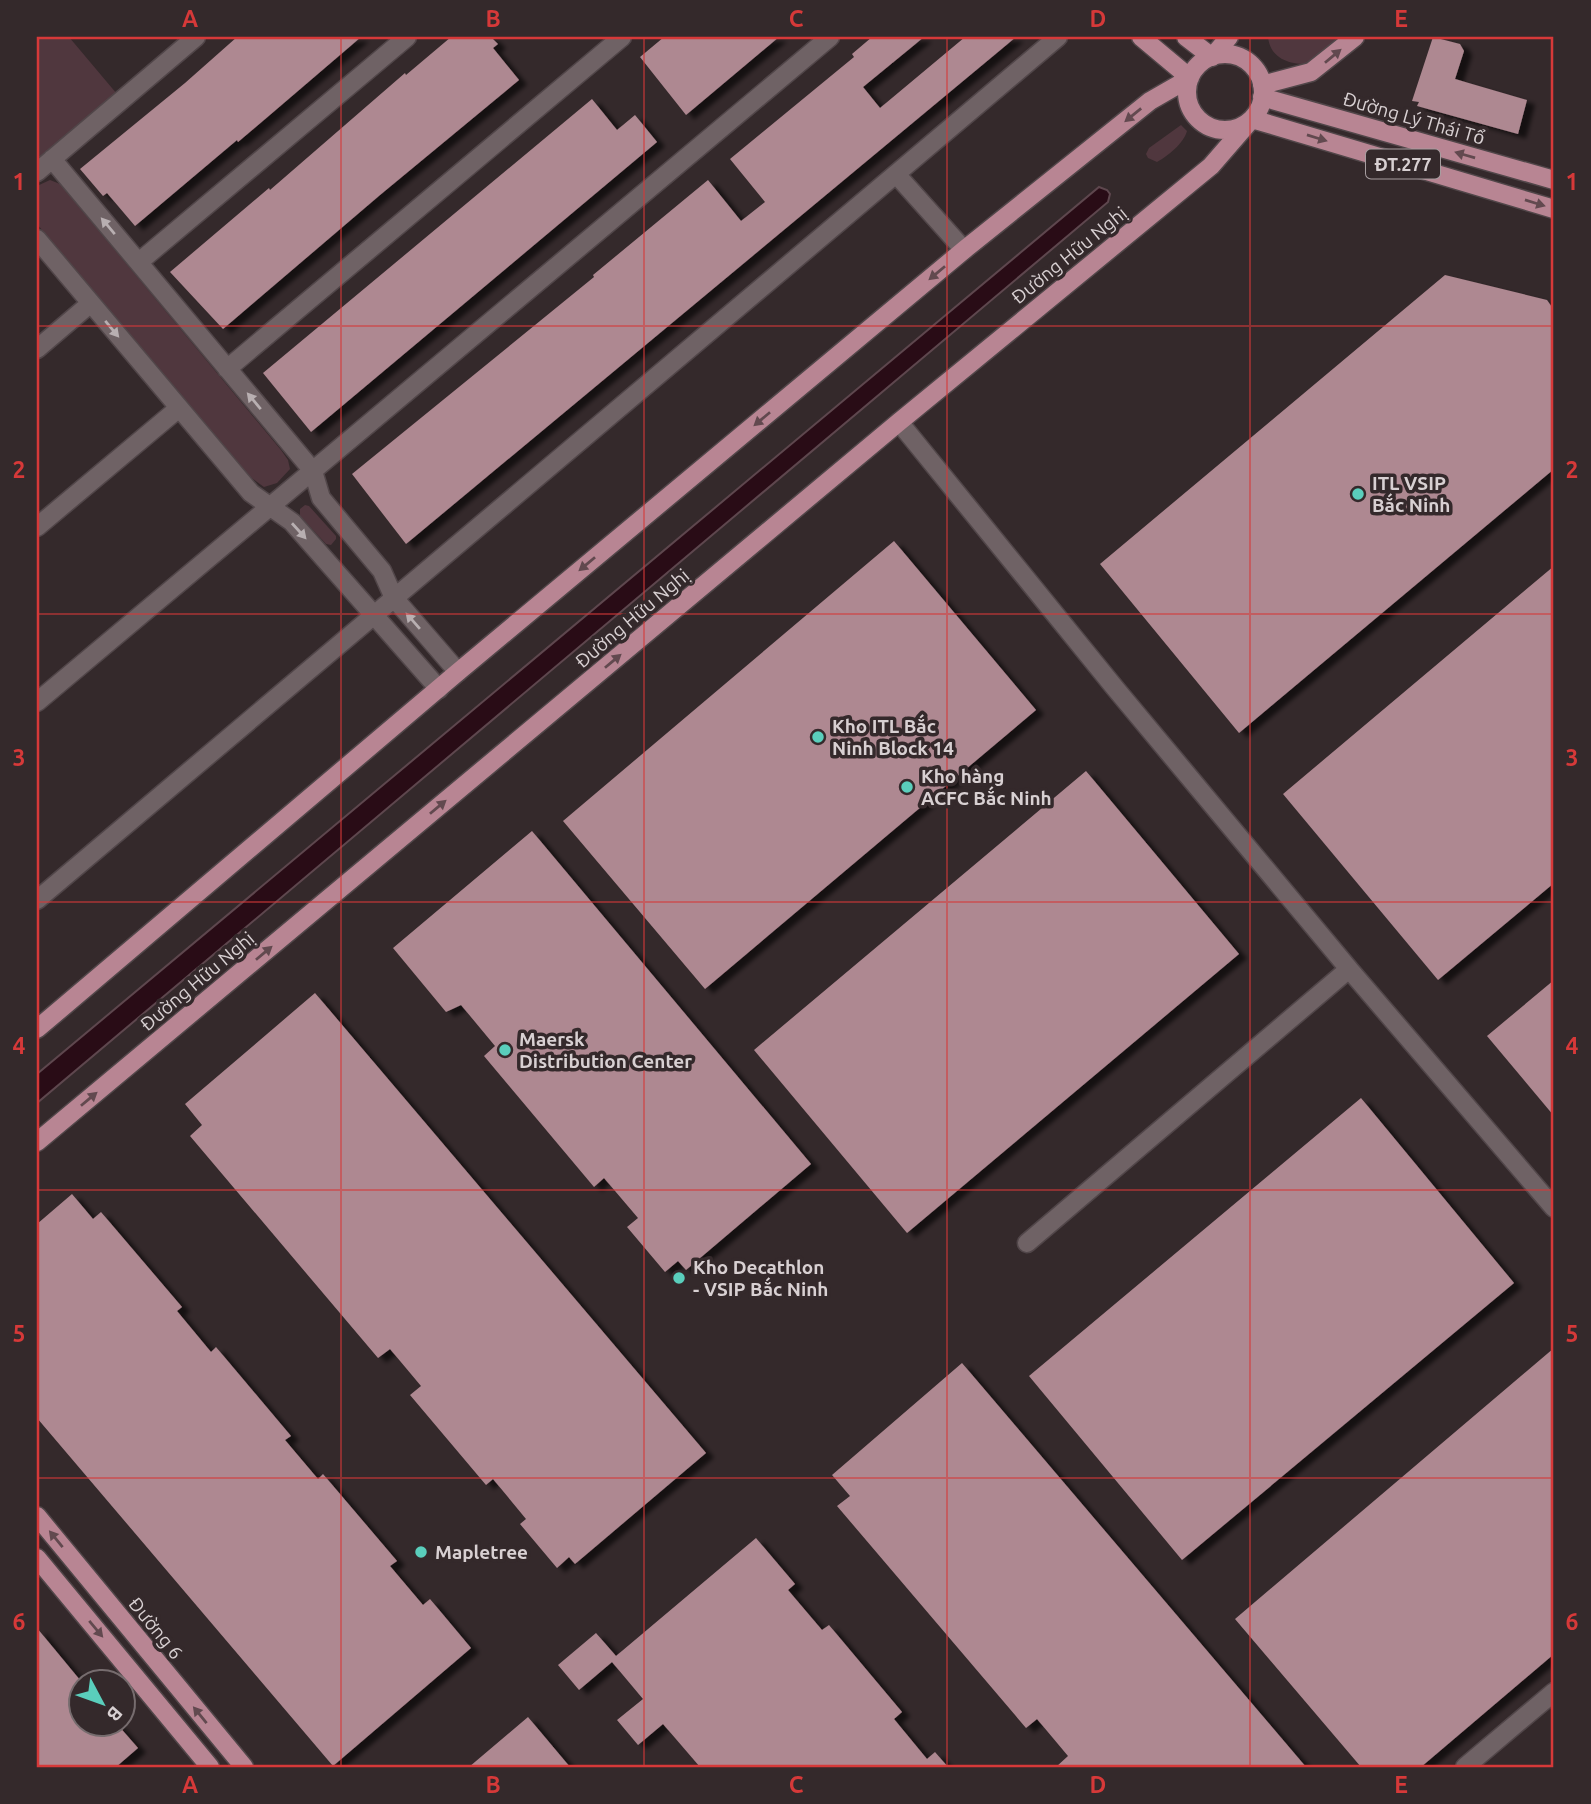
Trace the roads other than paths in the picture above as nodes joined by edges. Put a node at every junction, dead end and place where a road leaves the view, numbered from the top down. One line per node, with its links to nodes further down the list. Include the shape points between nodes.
1 (196, 37): 14 (street)
2 (407, 37): 21 (street)
3 (622, 37): 24 (street)
4 (830, 37): 27 (street)
5 (1058, 37): 16 (street)
6 (1142, 37): 11 (main road)
7 (1186, 37): 10 (main road)
8 (1229, 37): 10 (main road)
9 (1355, 37): 12 (main road, one-way to 9, via 1311,72)
10 (1212, 57): 11 (main road); 12 (main road, via 1229,55 1246,61 1258,74)
11 (1190, 78): 13 (main road, via 1189,105 1202,123 1223,130); 20 (main road, one-way to 20, via 1150,101)
12 (1262, 91): 13 (main road, via 1259,109); 17 (main road, Đường Lý Thái Tổ / ĐT.277, one-way to 12)
13 (1251, 120): 18 (main road, ĐT.277, one-way to 18); 26 (main road, Đường Hữu Nghị, via 1211,166)
14 (52, 159): 15 (street); 21 (street, one-way to 14)
15 (37, 172)
16 (896, 174): 20 (street); 30 (street)
17 (1554, 180)
18 (1554, 209)
19 (37, 239): 22 (street)
20 (964, 250): 32 (main road, one-way to 32)
21 (139, 262): 24 (street)
22 (91, 303): 23 (street); 25 (street, one-way to 25)
23 (37, 349)
24 (227, 369): 27 (street, one-way to 24)
25 (179, 408): 28 (street, via 251,493); 29 (street)
26 (899, 422): 36 (street); 38 (main road, Đường Hữu Nghị, one-way to 26)
27 (313, 471): 28 (street); 30 (street, via 321,498 382,570)
28 (270, 508): 31 (street, one-way to 31, via 292,522); 34 (street)
29 (37, 527)
30 (394, 598): 31 (street); 32 (street, one-way to 30)
31 (374, 614): 33 (street); 35 (street)
32 (458, 672): 33 (main road)
33 (439, 689): 37 (main road)
34 (37, 702)
35 (37, 900)
36 (1349, 968): 39 (street); 40 (street)
37 (37, 1029)
38 (37, 1142)
39 (1554, 1208)
40 (1027, 1243)
41 (37, 1516): 45 (main road, Đường 6, one-way to 41)
42 (37, 1558): 44 (main road, one-way to 44)
43 (1554, 1692): 46 (street)
44 (210, 1767)
45 (242, 1767)
46 (1465, 1767)

